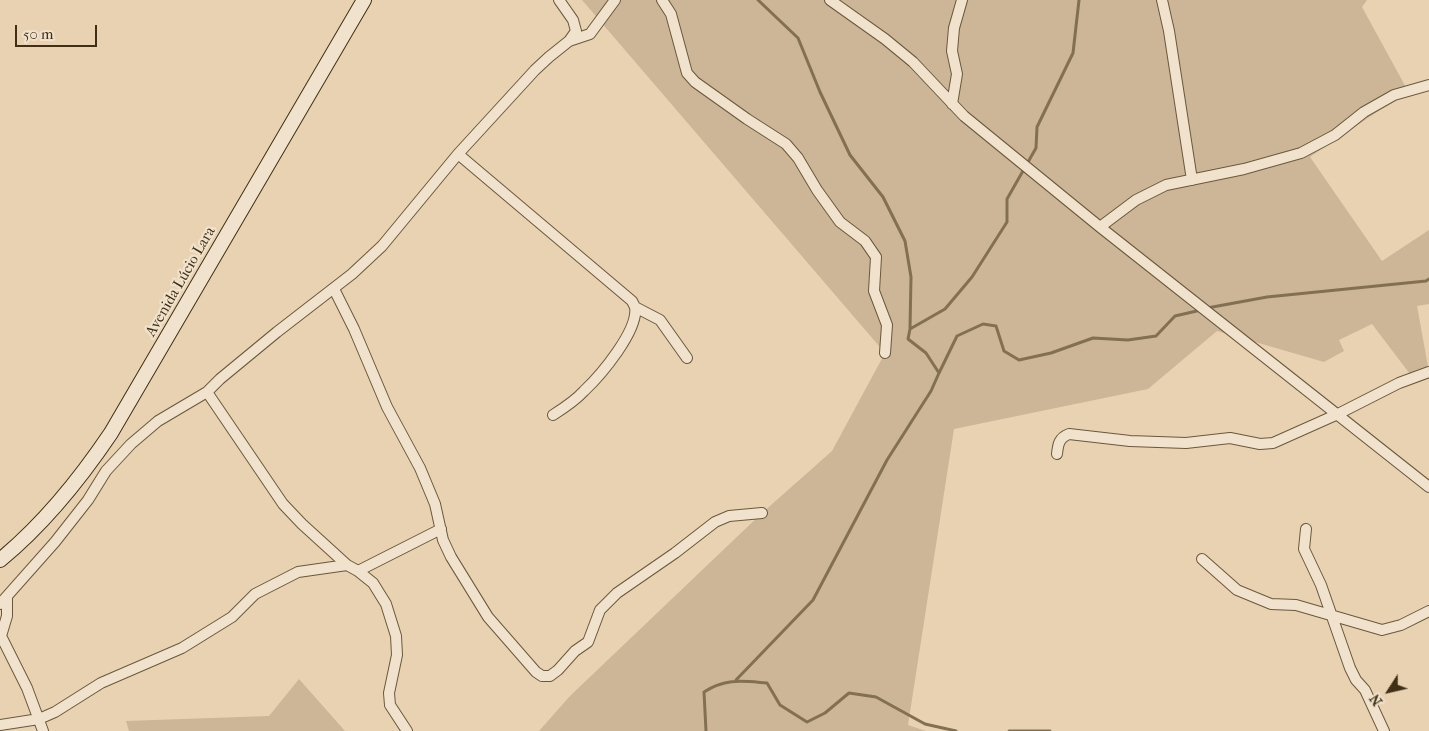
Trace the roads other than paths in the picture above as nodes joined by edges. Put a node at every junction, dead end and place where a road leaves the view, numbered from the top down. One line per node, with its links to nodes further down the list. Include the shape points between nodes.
1 (364, 0): 27 (main road, Avenida Lúcio Lara, via 112,433 63,497 32,531)
2 (559, 0): 8 (street, via 574,20 576,31)
3 (614, 0): 8 (street, via 590,34)
4 (662, 0): 16 (street, via 671,14 687,73 695,82 786,144 840,222 865,241 876,257 874,291 887,324)
5 (830, 0): 10 (street, via 913,62)
6 (962, 0): 10 (street, via 954,28 952,51 957,74)
7 (1162, 0): 12 (street)
8 (568, 41): 11 (street, via 535,70)
9 (1429, 85): 12 (street, via 1394,95 1364,112 1335,135 1301,153)
10 (952, 104): 13 (street)
11 (458, 154): 14 (street, via 382,246); 15 (street, via 624,294)
12 (1192, 180): 13 (street, via 1166,185 1136,200)
13 (1100, 227): 21 (street)
14 (334, 289): 19 (street, via 276,332); 26 (street, via 387,407 420,468)
15 (635, 307): 17 (street, via 660,320); 20 (street, via 629,332 617,353 584,392)
16 (885, 353)
17 (687, 358)
18 (1429, 372): 21 (street)
19 (207, 392): 29 (street, via 283,504); 31 (street, via 158,421 131,444 106,471 55,542)
20 (553, 414)
21 (1338, 414): 22 (street, via 1273,443 1230,438 1186,443 1130,441 1069,434 1058,443); 23 (street)
22 (1057, 454)
23 (1429, 487)
24 (762, 513): 26 (street, via 729,516 715,522 676,553 617,592 600,610 588,642 550,676 536,672 488,617 451,557)
25 (1306, 528): 33 (street, via 1304,549)
26 (441, 529): 30 (street)
27 (1, 557)
28 (1202, 559): 33 (street, via 1237,590 1271,604 1296,605)
29 (346, 565): 30 (street); 34 (street, via 298,572 255,594 232,617 182,648 101,683)
30 (358, 571): 37 (street, via 373,583 386,604 396,636 397,655 389,693 390,705)
31 (3, 601): 34 (street, via 7,616 2,636)
32 (1429, 611): 33 (street, via 1382,630)
33 (1331, 614): 38 (street, via 1350,668 1366,690)
34 (39, 719): 35 (street); 36 (street)
35 (0, 725)
36 (43, 731)
37 (407, 731)
38 (1384, 731)

